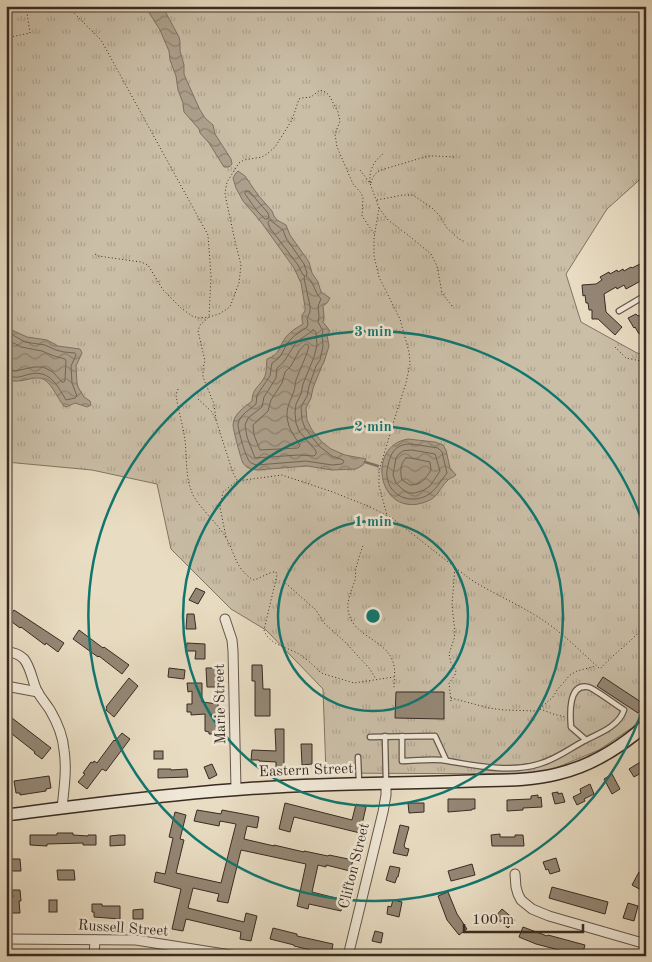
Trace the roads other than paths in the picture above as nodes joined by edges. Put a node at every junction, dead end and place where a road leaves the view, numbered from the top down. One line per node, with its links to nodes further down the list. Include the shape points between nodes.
1 (646, 296): 2 (lane)
2 (619, 311)
3 (225, 620): 16 (street, Marie Street, via 233,651)
4 (6, 652): 6 (street, via 25,660)
5 (6, 686): 6 (street)
6 (38, 692): 17 (street, via 54,719 64,747 66,775)
7 (646, 725): 14 (street, Eastern Street, via 605,756 567,771 534,778 492,781)
8 (385, 736): 9 (lane); 10 (lane); 14 (lane)
9 (402, 736): 13 (lane, via 435,736); 13 (lane, via 402,761)
10 (370, 737)
11 (586, 740): 11 (lane, via 615,724 624,710 589,687 580,687 572,696 571,727); 13 (lane, via 552,760 525,768 469,765)
12 (358, 757): 15 (lane)
13 (446, 760)
14 (386, 783): 15 (street, Eastern Street); 25 (street, Clifton Street, via 383,812)
15 (359, 784): 16 (street, Eastern Street)
16 (236, 789): 17 (street, Eastern Street)
17 (62, 808): 18 (street, Eastern Street)
18 (6, 815)
19 (515, 874): 22 (street, via 518,894 532,909)
20 (6, 939): 21 (street, Russell Street)
21 (94, 940): 23 (street); 24 (street, Russell Street, via 136,940)
22 (646, 945): 26 (street)
23 (94, 956)
24 (237, 956)
25 (348, 956)
26 (644, 956)

